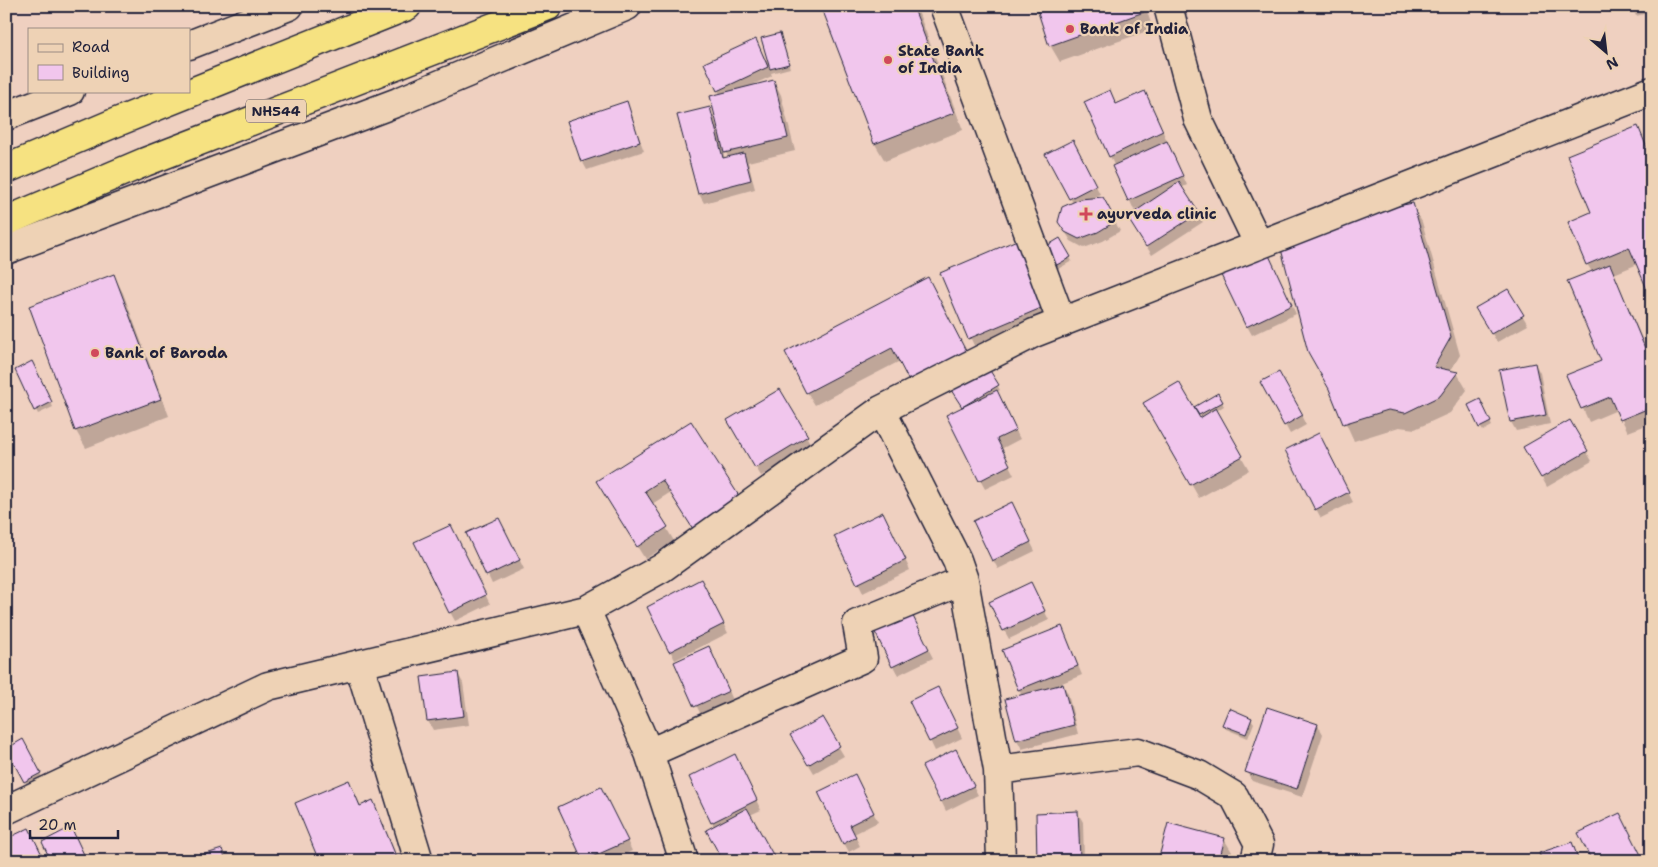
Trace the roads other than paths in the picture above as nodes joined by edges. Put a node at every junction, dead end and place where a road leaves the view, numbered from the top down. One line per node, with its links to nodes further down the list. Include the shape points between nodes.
1 (289, 6): 7 (street)
2 (408, 6): 11 (highway)
3 (548, 6): 12 (highway, NH544, via 154,158)
4 (626, 6): 14 (street, via 398,102)
5 (944, 6): 15 (street)
6 (1168, 6): 13 (street, via 1198,119)
7 (190, 45)
8 (1652, 91): 13 (street)
9 (67, 92): 10 (street)
10 (6, 116)
11 (6, 169)
12 (6, 221)
13 (1259, 245): 15 (street)
14 (6, 250)
15 (1062, 323): 16 (street, via 1034,333)
16 (881, 410): 17 (street); 18 (street, via 662,568)
17 (964, 580): 20 (street, via 857,624 863,658); 21 (street)
18 (586, 610): 19 (street); 20 (street)
19 (359, 664): 22 (street, via 268,686); 23 (street)
20 (649, 753): 24 (street)
21 (998, 770): 25 (street); 26 (street, via 1138,752 1199,774 1234,796 1259,844)
22 (6, 810)
23 (419, 861)
24 (684, 861)
25 (1001, 861)
26 (1255, 861)

